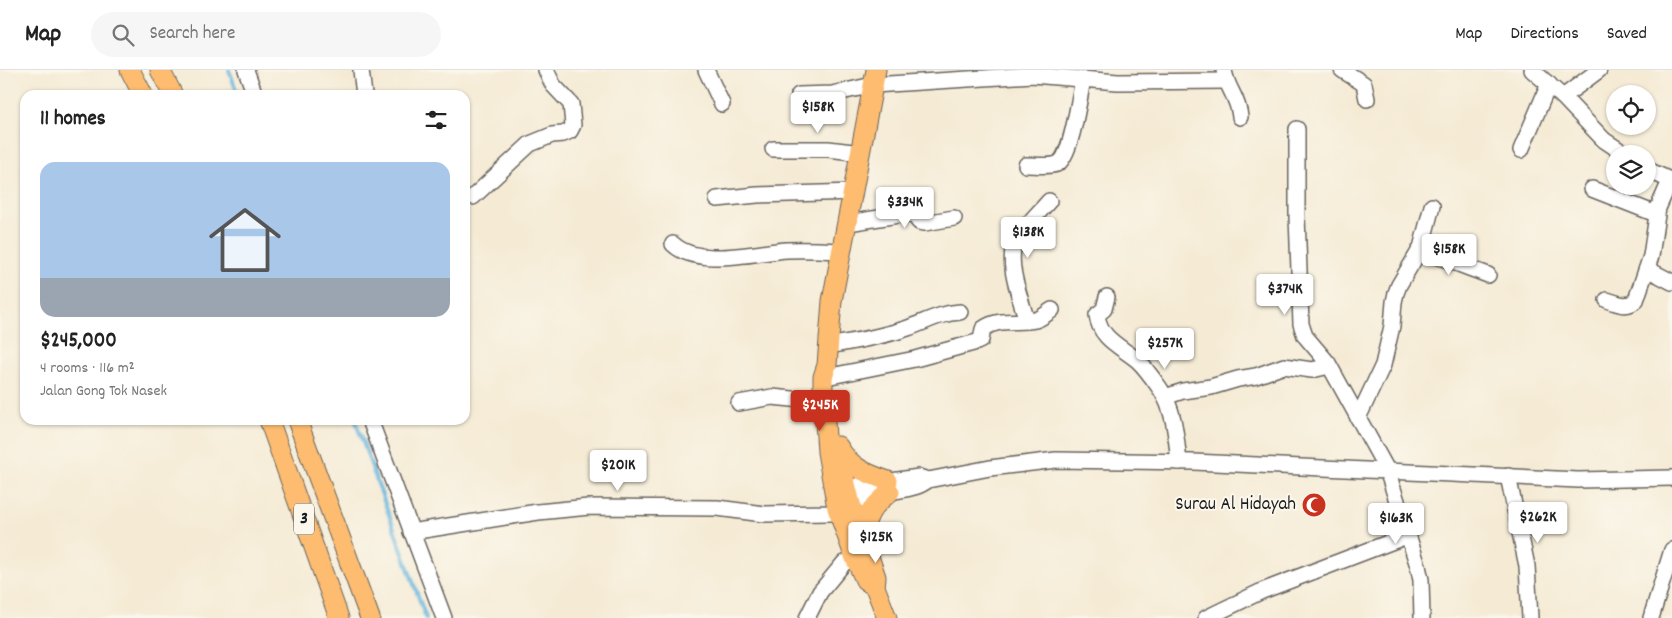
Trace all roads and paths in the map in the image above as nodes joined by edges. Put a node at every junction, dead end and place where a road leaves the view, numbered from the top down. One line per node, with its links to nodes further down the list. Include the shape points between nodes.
1 (130, 70): 16 (main road)
2 (160, 70): 17 (main road)
3 (246, 70): 18 (street)
4 (362, 70): 19 (street)
5 (546, 70): 35 (street, via 558,91 571,104 573,125 570,131 530,144)
6 (706, 70): 23 (street)
7 (1342, 70): 22 (street, via 1364,84)
8 (1532, 70): 15 (street)
9 (1598, 70): 21 (street)
10 (992, 74): 13 (street); 14 (street)
11 (1118, 76): 12 (street); 14 (street)
12 (1225, 76): 24 (street, via 1237,99)
13 (875, 78): 20 (street, via 832,94); 29 (main road)
14 (1083, 79): 30 (street, via 1072,134 1062,160 1057,164)
15 (1548, 84): 21 (street); 28 (street)
16 (140, 90)
17 (170, 90)
18 (253, 90)
19 (364, 90)
20 (799, 95)
21 (1563, 97): 26 (street)
22 (1367, 99)
23 (722, 104)
24 (1240, 117)
25 (1297, 129): 54 (street, via 1301,324)
26 (1611, 145)
27 (773, 149): 29 (street)
28 (1521, 150)
29 (861, 153): 34 (main road)
30 (1026, 165)
31 (1656, 174): 32 (street)
32 (1671, 181): 39 (street)
33 (1592, 189): 39 (street)
34 (854, 192): 36 (street); 41 (main road)
35 (473, 198)
36 (717, 199)
37 (1049, 201): 52 (street, via 1014,246 1014,279)
38 (1432, 206): 44 (street)
39 (1656, 214): 45 (street)
40 (954, 218): 41 (street, via 925,223 919,222 914,215 898,215)
41 (848, 222): 43 (main road)
42 (673, 244): 43 (street, via 694,254 723,257 790,250)
43 (842, 251): 53 (main road, via 832,300)
44 (1419, 251): 46 (street); 59 (street, via 1396,293 1386,353)
45 (1647, 269): 47 (street); 49 (street, via 1634,303 1621,305)
46 (1488, 275)
47 (1672, 282)
48 (1107, 297): 56 (street, via 1105,307 1097,315 1102,331 1146,370)
49 (1607, 300)
50 (1052, 310): 52 (street, via 1039,319)
51 (960, 312): 53 (street, via 881,336)
52 (1028, 321): 55 (street, via 1001,321 983,329 979,341 915,359)
53 (829, 337): 55 (main road)
54 (1329, 366): 56 (street, via 1312,370 1284,366 1211,388); 59 (street)
55 (829, 371): 57 (main road, via 823,376); 63 (main road)
56 (1165, 397): 64 (street, via 1173,419)
57 (824, 402): 58 (street, via 772,397); 69 (main road, via 827,452)
58 (739, 403)
59 (1358, 418): 65 (street)
60 (270, 425): 77 (main road, 3)
61 (299, 425): 78 (main road)
62 (372, 425): 70 (street)
63 (838, 446): 68 (main road, via 854,466); 69 (main road)
64 (1179, 462): 65 (street); 68 (street, via 1056,460 990,468 928,480 920,486)
65 (1387, 470): 66 (street); 71 (street)
66 (1508, 476): 67 (street, via 1590,480); 83 (street, via 1527,566)
67 (1672, 478)
68 (889, 487): 69 (street); 72 (main road, via 868,515)
69 (842, 497): 70 (street, via 830,513 764,514 716,508 589,507); 72 (main road); 74 (main road)
70 (411, 532): 79 (street)
71 (1408, 535): 76 (street, via 1262,591); 82 (street, via 1421,580)
72 (862, 536): 75 (main road, via 876,577)
73 (1672, 550): 84 (street)
74 (855, 558): 75 (main road, via 865,580); 80 (street, via 844,563 820,592)
75 (875, 587): 81 (main road)
76 (1214, 616)
77 (339, 618)
78 (370, 618)
79 (444, 618)
80 (807, 618)
81 (887, 618)
82 (1422, 618)
83 (1530, 618)
84 (1651, 618)

